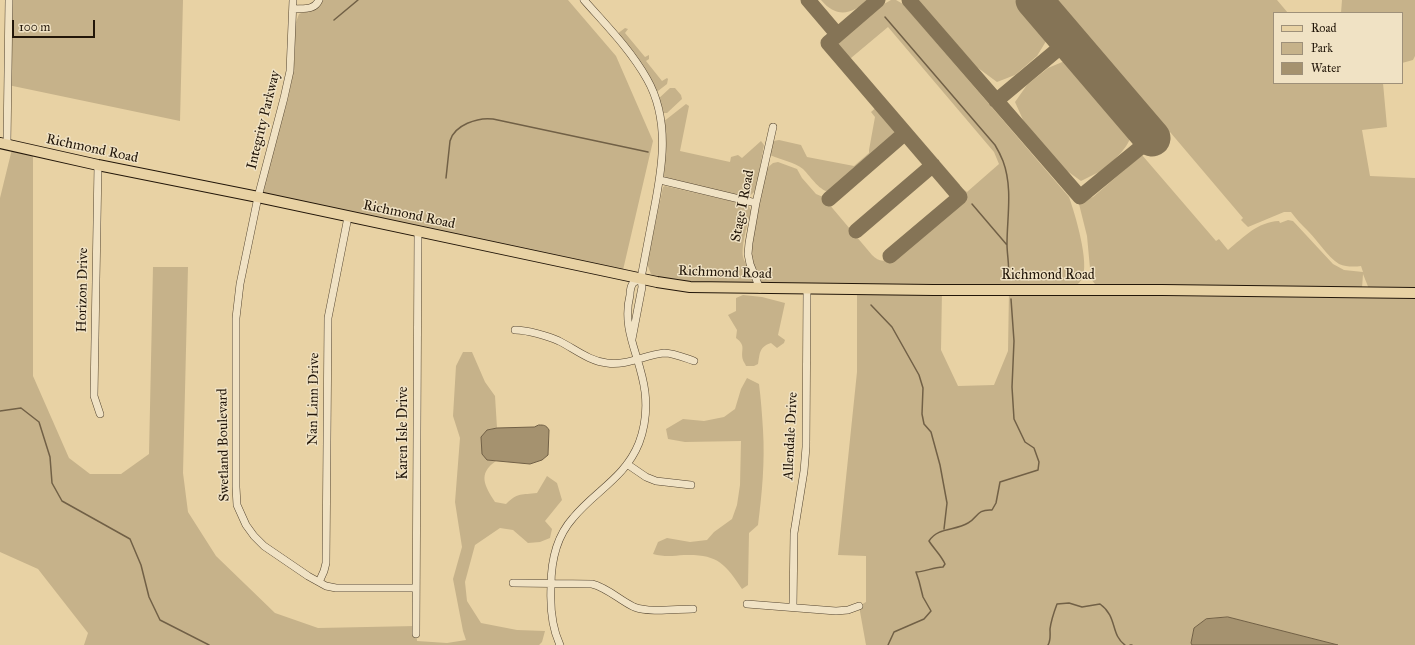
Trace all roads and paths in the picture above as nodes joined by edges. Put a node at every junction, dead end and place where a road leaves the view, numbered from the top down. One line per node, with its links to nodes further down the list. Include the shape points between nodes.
1 (9, 0): 7 (street)
2 (293, 0): 5 (street, Integrity Parkway)
3 (319, 0): 5 (street, via 312,8)
4 (584, 0): 9 (street, via 630,53 655,97 661,120 663,148)
5 (293, 9): 10 (street, Integrity Parkway, via 290,71)
6 (773, 127): 11 (street, Stage I Road)
7 (4, 143): 8 (main road, Richmond Road)
8 (98, 165): 10 (main road, Richmond Road); 22 (street, Horizon Drive, via 94,396)
9 (660, 180): 11 (street); 14 (street)
10 (258, 197): 12 (main road, Richmond Road); 25 (street, Swetland Boulevard, via 240,284 236,318 237,505 246,524 264,546)
11 (756, 203): 15 (street, Stage I Road, via 748,254)
12 (348, 217): 13 (main road, Richmond Road); 25 (street, Nan Linn Drive, via 328,318 326,562)
13 (418, 231): 14 (main road, Richmond Road); 28 (street, Karen Isle Drive)
14 (641, 278): 15 (main road, Richmond Road, via 690,287); 19 (street, via 642,287); 19 (street, via 632,284 629,296 627,318)
15 (760, 289): 16 (main road, Richmond Road)
16 (807, 289): 17 (main road, Richmond Road); 31 (street, Allendale Drive, via 806,451 794,532)
17 (1415, 293)
18 (515, 330): 20 (street, via 555,339 582,355 601,362 614,363)
19 (632, 340): 20 (street)
20 (637, 359): 21 (street, via 668,353); 23 (street, via 645,392 645,413 642,432)
21 (694, 361)
22 (100, 414)
23 (627, 464): 24 (street, via 656,481); 27 (street, via 612,483 581,509 568,524 554,554)
24 (691, 485)
25 (319, 582): 28 (street, Swetland Boulevard, via 336,588)
26 (513, 583): 27 (street)
27 (551, 583): 32 (street, via 582,583 597,586 627,604 643,609); 34 (street, via 552,621)
28 (416, 588): 33 (street, Karen Isle Drive)
29 (748, 604): 31 (street)
30 (859, 606): 31 (street, via 836,611)
31 (793, 607)
32 (693, 609)
33 (416, 634)
34 (560, 645)

